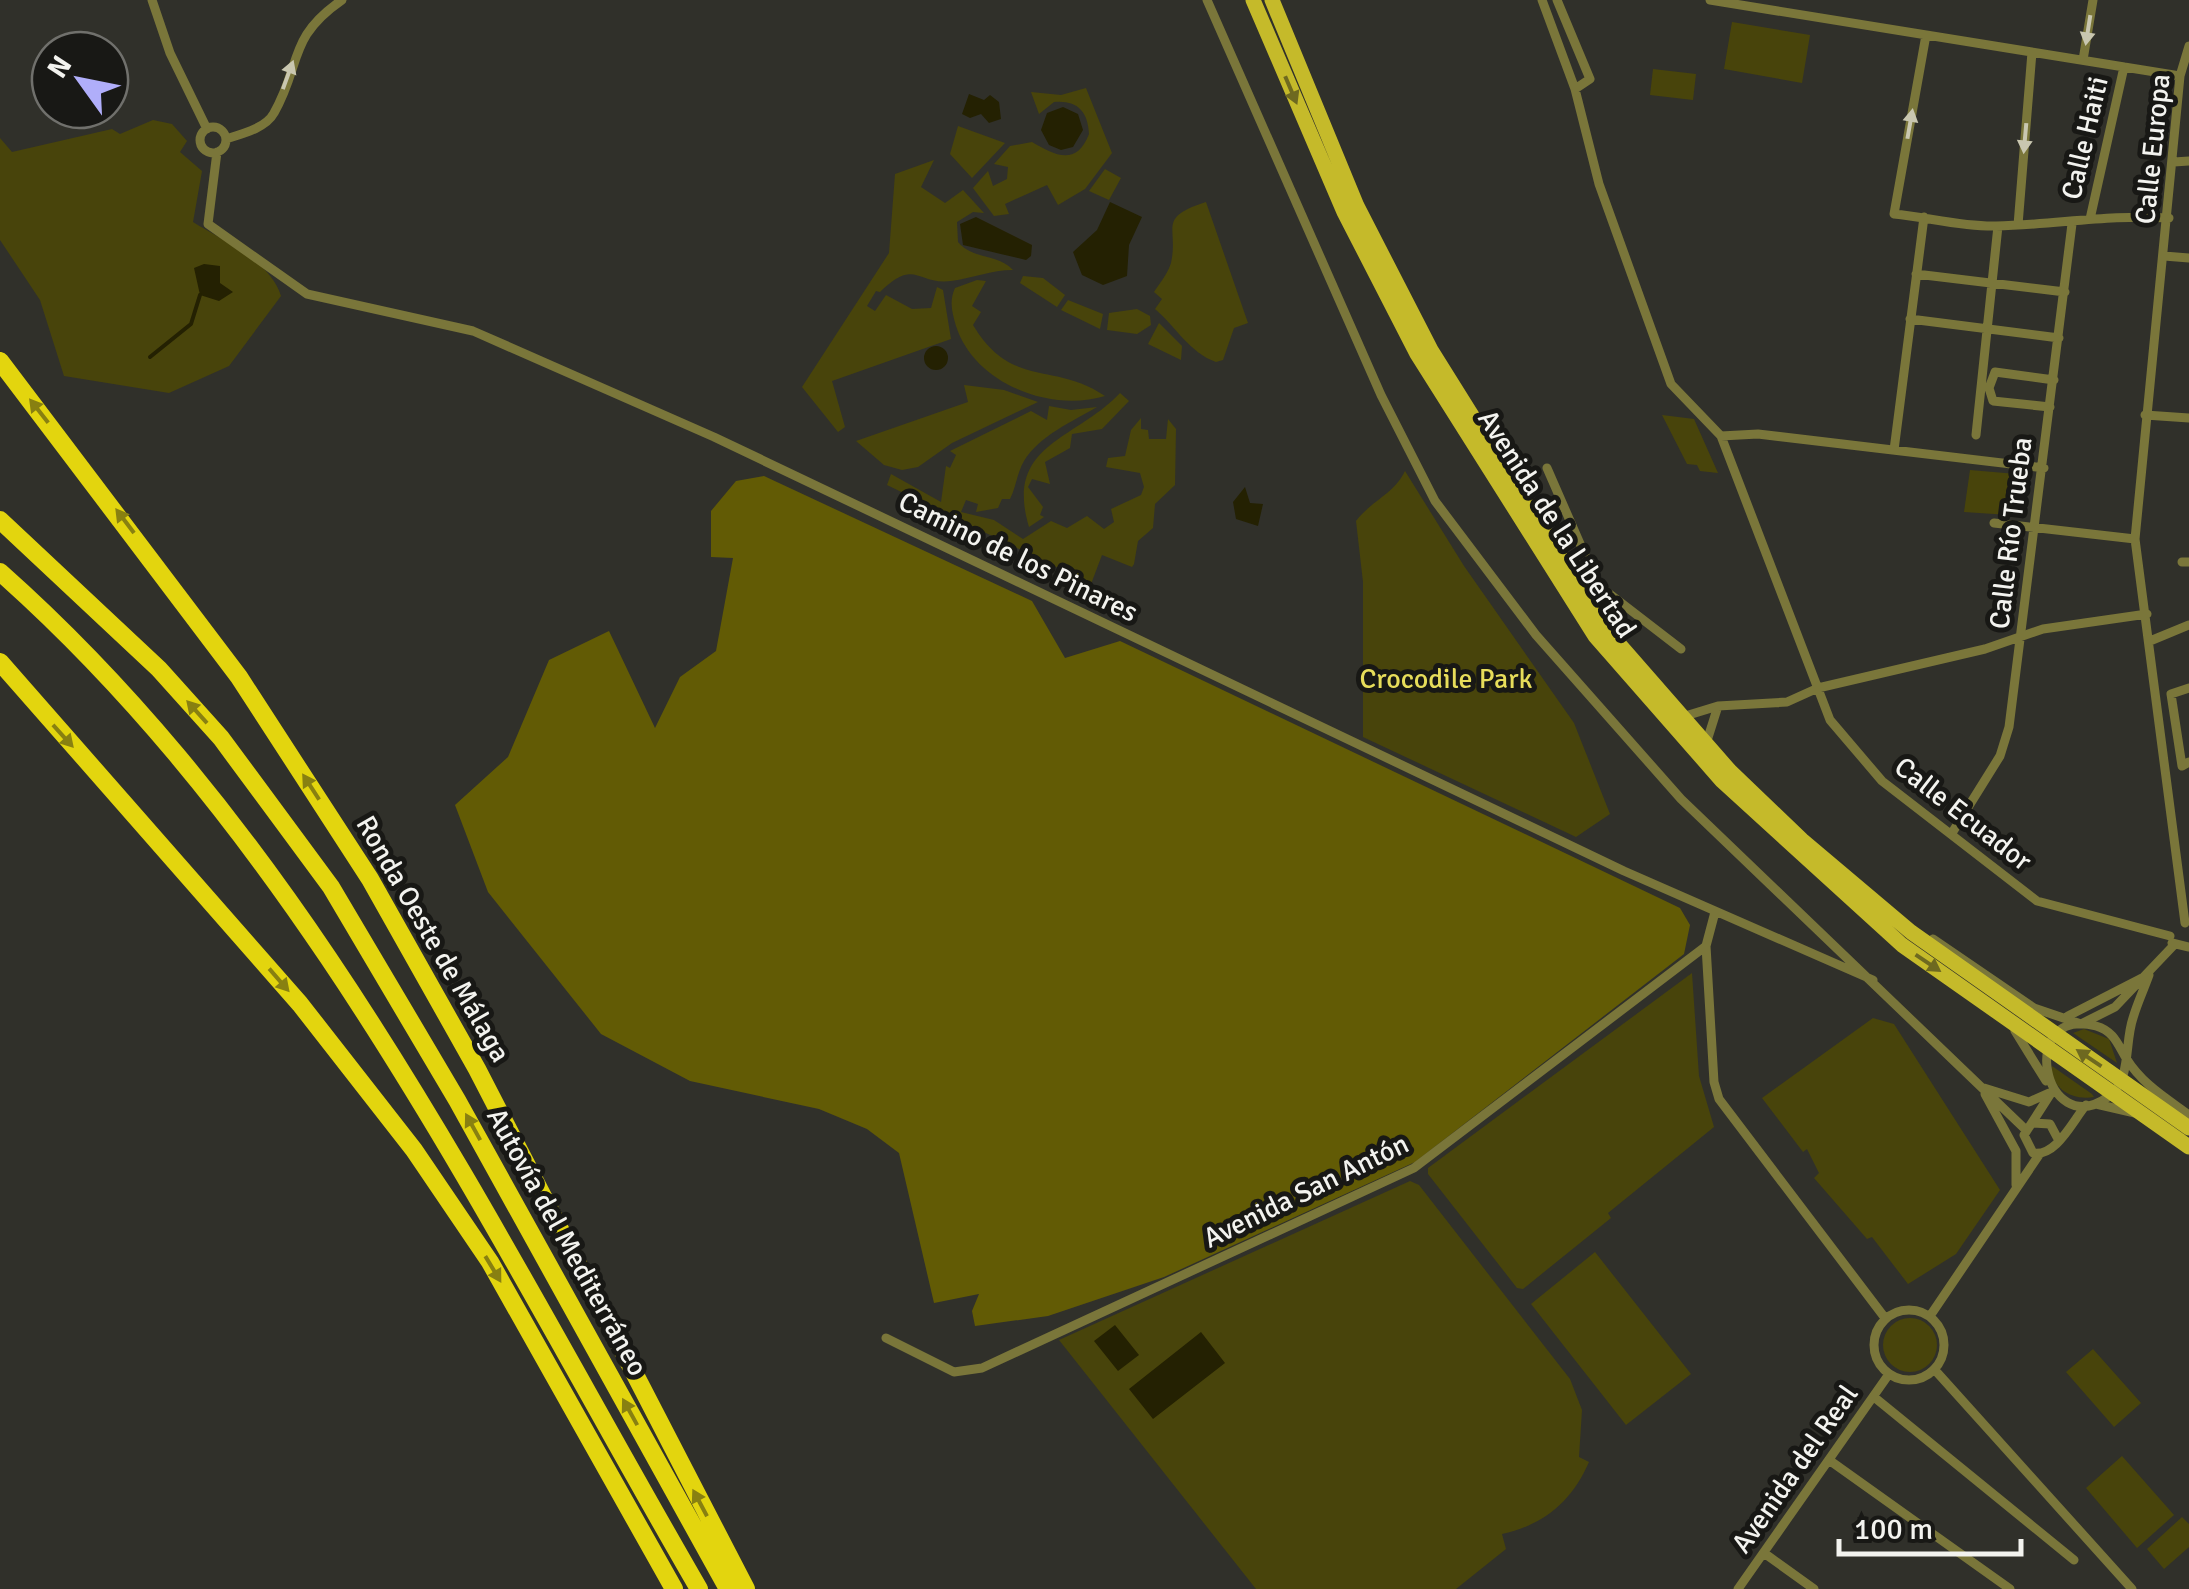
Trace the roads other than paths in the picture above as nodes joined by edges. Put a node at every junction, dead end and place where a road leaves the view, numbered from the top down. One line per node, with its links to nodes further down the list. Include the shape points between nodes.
1 (152, 0): 19 (street)
2 (342, 0): 20 (street, one-way to 2, via 273,116 299,43)
3 (1207, 0): 73 (street, via 1435,500 1612,725)
4 (1252, 0): 74 (main road, Avenida de la Libertad, one-way to 74, via 1344,212 1418,354 1595,636 1722,781 1902,946)
5 (1272, 0): 62 (main road, Avenida de la Libertad, via 1357,206 1431,350 1605,628)
6 (1542, 0): 16 (street)
7 (1557, 0): 16 (street, via 1590,80)
8 (1710, 0): 10 (street)
9 (2093, 0): 13 (street, one-way to 13)
10 (1926, 34): 12 (street); 24 (street, one-way to 10, via 1894,214)
11 (2189, 46): 15 (street, Calle Europa)
12 (2032, 52): 13 (street); 28 (street, one-way to 28)
13 (2083, 60): 14 (street)
14 (2124, 67): 15 (street); 25 (street, Calle Haiti)
15 (2180, 76): 18 (street, Calle Europa)
16 (1575, 89): 44 (street, Calle Ecuador, via 1599,184 1672,384)
17 (2189, 103): 18 (street)
18 (2178, 108): 23 (street, Calle Europa)
19 (207, 128): 20 (street, via 220,128); 21 (street, via 202,147)
20 (226, 139): 21 (street)
21 (217, 152): 66 (street, Camino de los Pinares, via 208,224 306,294 491,338 714,436)
22 (2189, 161): 23 (street)
23 (2174, 162): 26 (street, Calle Europa)
24 (1924, 217): 29 (street); 32 (street)
25 (2090, 218): 26 (street); 27 (street)
26 (2169, 218): 30 (street, Calle Europa)
27 (2072, 224): 28 (street); 34 (street, Calle Río Trueba)
28 (2018, 225): 29 (street)
29 (1998, 226): 33 (street)
30 (2164, 256): 31 (street); 41 (street, Calle Europa)
31 (2189, 258)
32 (1916, 274): 33 (street); 35 (street)
33 (1991, 282): 34 (street); 36 (street)
34 (2065, 292): 37 (street, Calle Río Trueba)
35 (1910, 319): 36 (street); 45 (street)
36 (1984, 328): 37 (street); 43 (street)
37 (2059, 338): 39 (street, Calle Río Trueba)
38 (0, 360): 104 (highway, Ronda Oeste de Málaga, one-way to 38, via 478,1069 370,879 238,677)
39 (2054, 380): 40 (street, Calle Río Trueba); 40 (street, via 1995,372 1989,388 1992,400)
40 (2050, 407): 47 (street, Calle Río Trueba)
41 (2145, 416): 42 (street); 51 (street, Calle Europa)
42 (2189, 418)
43 (1976, 435)
44 (1721, 436): 45 (street); 59 (street, Calle Ecuador)
45 (1894, 450): 47 (street)
46 (1548, 468): 57 (street, via 1598,584)
47 (2044, 468): 50 (street, Calle Río Trueba)
48 (0, 520): 103 (highway, Autovía del Mediterráneo, one-way to 48, via 331,887 172,683)
49 (1994, 522): 50 (street)
50 (2037, 528): 51 (street); 55 (street, Calle Río Trueba)
51 (2135, 539): 53 (street, Calle Europa)
52 (0, 572): 102 (highway, Autovía del Mediterráneo, via 168,745 249,845 352,994)
53 (2147, 614): 55 (street); 56 (street, Calle Europa)
54 (2189, 625): 56 (street)
55 (2020, 636): 59 (street); 65 (street, Calle Río Trueba, via 2000,756)
56 (2150, 640): 67 (street, Calle Europa)
57 (1682, 649)
58 (0, 662): 101 (highway, one-way to 101, via 300,1004 414,1150 490,1262)
59 (1818, 688): 61 (street, via 1787,702); 65 (street, Calle Ecuador, via 1830,720 1882,782)
60 (2189, 688): 64 (street, via 2172,694 2182,766)
61 (1718, 706): 62 (street); 63 (street)
62 (1682, 717): 63 (main road, Avenida de la Libertad)
63 (1706, 744): 68 (main road, Avenida de la Libertad, via 1802,840)
64 (2189, 762)
65 (1952, 833): 69 (street, Calle Ecuador, via 2037,901)
66 (1716, 912): 70 (street); 73 (street, Camino de los Pinares)
67 (2187, 924): 69 (street, via 2176,925)
68 (1911, 932): 75 (street, via 1926,934 2034,1008); 77 (main road, Avenida de la Libertad)
69 (2172, 941): 71 (street, Calle Ecuador); 72 (street)
70 (1706, 946): 93 (street, via 1719,1099); 94 (street, Avenida San Antón, via 1414,1168 982,1368 954,1372)
71 (2189, 947)
72 (2150, 975): 75 (street); 76 (street, via 2115,1007); 78 (street)
73 (1872, 980): 80 (street)
74 (1976, 996): 77 (main road, Avenida de la Libertad); 81 (street, via 2016,1032)
75 (2068, 1016): 76 (street)
76 (2081, 1024): 77 (street); 78 (street, via 2104,1028)
77 (2052, 1042): 79 (main road, one-way to 77); 81 (street, via 2045,1070); 82 (main road, Avenida de la Libertad)
78 (2126, 1057): 79 (street); 85 (street, via 2148,1086)
79 (2122, 1080): 82 (street); 87 (main road)
80 (1981, 1087): 81 (street, via 2029,1102); 86 (street); 91 (street, via 2016,1151)
81 (2053, 1090): 83 (street); 86 (street)
82 (2111, 1095): 83 (street); 84 (main road, Avenida de la Libertad)
83 (2090, 1104): 84 (street); 88 (street)
84 (2143, 1115): 89 (main road, Avenida de la Libertad)
85 (2189, 1115)
86 (2029, 1126): 88 (street, via 2050,1124); 90 (street, via 2026,1146)
87 (2189, 1128)
88 (2058, 1139): 90 (street, via 2054,1149)
89 (2189, 1148)
90 (2038, 1155): 91 (street)
91 (2015, 1193): 92 (street)
92 (1930, 1316): 93 (street, via 1907,1310); 95 (street, via 1944,1348)
93 (1886, 1318): 96 (street, via 1874,1347)
94 (886, 1338)
95 (1934, 1369): 96 (street, via 1913,1380); 108 (street)
96 (1889, 1374): 97 (street, Avenida del Real)
97 (1874, 1397): 98 (street, Avenida del Real); 100 (street)
98 (1829, 1460): 99 (street, Avenida del Real); 107 (street)
99 (1764, 1553): 105 (street, Avenida del Real); 106 (street)
100 (2074, 1560)
101 (674, 1589)
102 (699, 1589)
103 (728, 1589)
104 (746, 1589)
105 (1738, 1589)
106 (1814, 1589)
107 (2010, 1589)
108 (2132, 1589)

